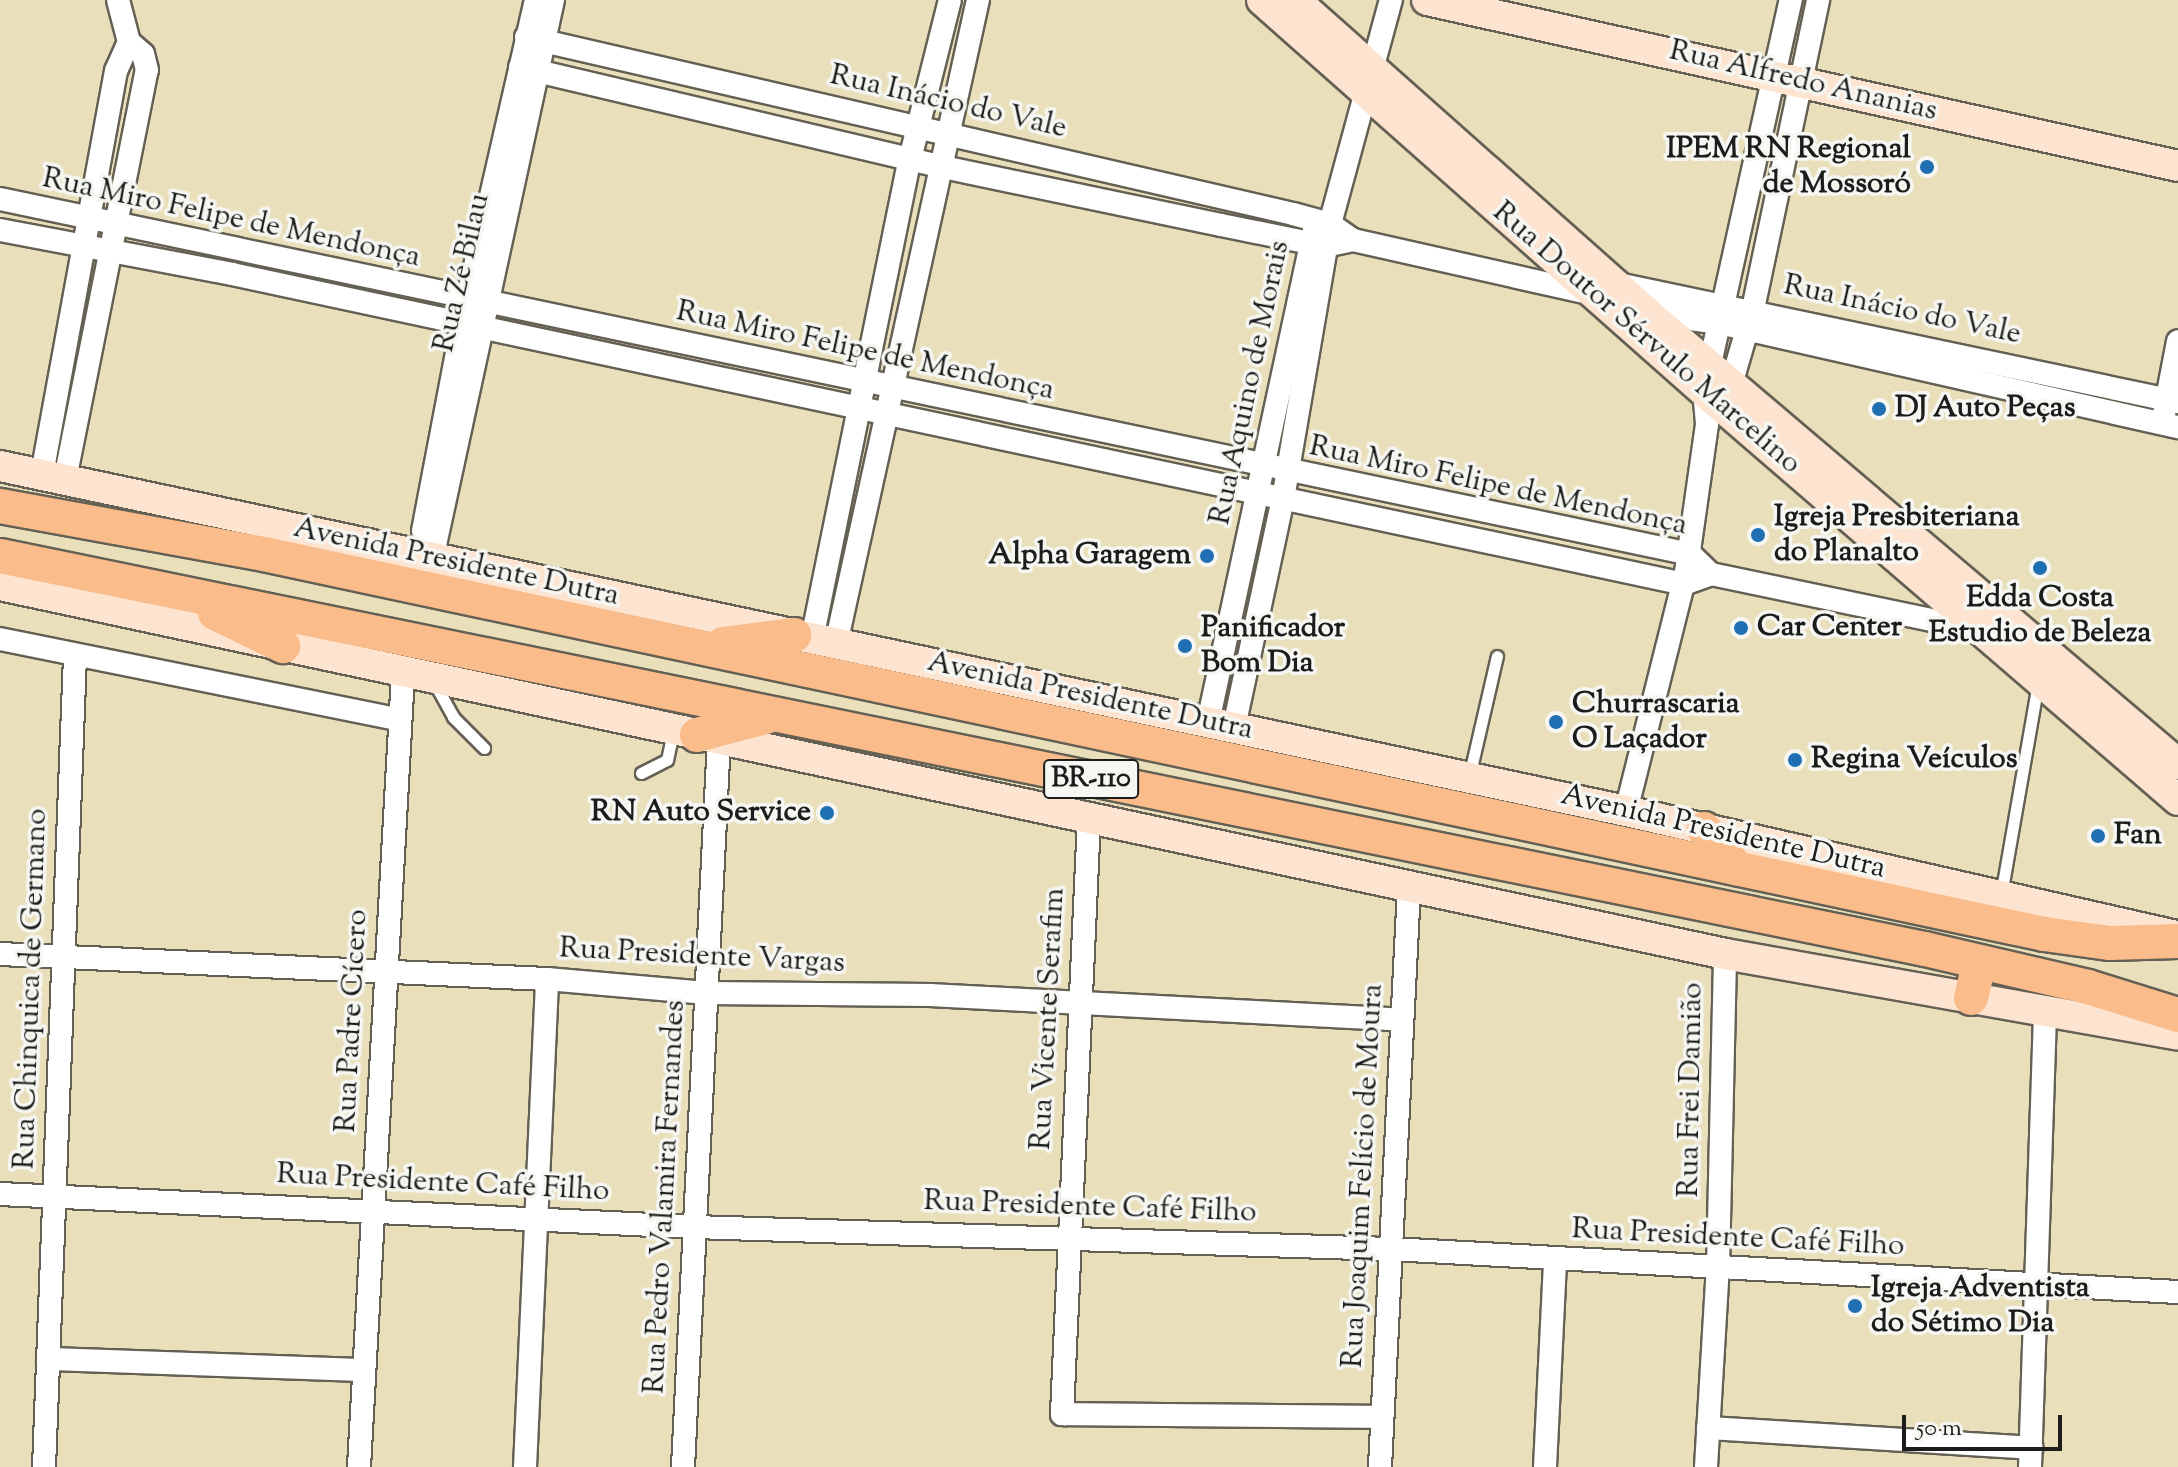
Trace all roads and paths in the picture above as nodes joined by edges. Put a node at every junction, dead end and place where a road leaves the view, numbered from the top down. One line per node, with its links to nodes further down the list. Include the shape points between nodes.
1 (118, 0): 14 (street)
2 (536, 0): 13 (street, Rua Zé Bilau)
3 (553, 0): 13 (street, Rua Zé Bilau)
4 (950, 0): 18 (street)
5 (978, 0): 19 (street)
6 (1262, 0): 17 (street, Rua Doutor Sérvulo Marcelino)
7 (1295, 0): 17 (street, Rua Doutor Sérvulo Marcelino)
8 (1391, 0): 17 (street, Rua Aquino de Morais)
9 (1427, 0): 15 (street, Rua Alfredo Ananias)
10 (1520, 0): 15 (street, Rua Alfredo Ananias)
11 (1791, 0): 15 (street)
12 (1818, 0): 15 (street)
13 (536, 40): 16 (street, Rua Zé Bilau); 18 (street, Rua Inácio do Vale)
14 (129, 42): 25 (street, via 116,71); 26 (street, via 143,54 147,70)
15 (1791, 69): 20 (street, Rua Alfredo Ananias); 22 (street, Rua Alfredo Ananias); 38 (street); 39 (street)
16 (530, 70): 21 (street, Rua Inácio do Vale); 36 (street, Rua Zé Bilau)
17 (1363, 82): 28 (street, Rua Aquino de Morais); 34 (street, Rua Doutor Sérvulo Marcelino)
18 (918, 128): 19 (street, Rua Inácio do Vale); 21 (street)
19 (950, 134): 23 (street); 28 (street, Rua Inácio do Vale)
20 (2178, 146)
21 (910, 159): 23 (street, Rua Inácio do Vale); 31 (street)
22 (2178, 166)
23 (943, 167): 28 (street, Rua Inácio do Vale); 32 (street)
24 (0, 199): 25 (street, Rua Miro Felipe de Mendonça)
25 (89, 219): 26 (street, Rua Miro Felipe de Mendonça); 29 (street)
26 (116, 225): 30 (street); 33 (street, Rua Miro Felipe de Mendonça)
27 (0, 230): 29 (street, Rua Miro Felipe de Mendonça)
28 (1320, 233): 34 (street, Rua Inácio do Vale); 50 (street, Rua Aquino de Morais)
29 (84, 246): 30 (street, Rua Miro Felipe de Mendonça); 51 (street)
30 (111, 251): 35 (street, Rua Miro Felipe de Mendonça); 51 (street)
31 (892, 253): 32 (street); 42 (street)
32 (923, 260): 43 (street)
33 (307, 267): 35 (street); 36 (street, Rua Miro Felipe de Mendonça)
34 (1605, 289): 37 (street, Rua Doutor Sérvulo Marcelino); 38 (street, Rua Inácio do Vale); 44 (street, Rua Doutor Sérvulo Marcelino)
35 (303, 290): 40 (street, Rua Miro Felipe de Mendonça)
36 (477, 303): 40 (street, Rua Zé Bilau); 42 (street, Rua Miro Felipe de Mendonça)
37 (1646, 312): 38 (street, Rua Inácio do Vale); 44 (street, Rua Doutor Sérvulo Marcelino)
38 (1721, 313): 39 (street, Rua Inácio do Vale); 44 (street)
39 (1750, 320): 44 (street); 45 (street, Rua Inácio do Vale); 48 (street, Rua Inácio do Vale)
40 (471, 327): 46 (street, Rua Miro Felipe de Mendonça); 61 (street, Rua Zé Bilau)
41 (2178, 341): 45 (street)
42 (866, 380): 43 (street, Rua Miro Felipe de Mendonça); 46 (street)
43 (893, 386): 47 (street); 50 (street, Rua Miro Felipe de Mendonça)
44 (1715, 394): 59 (street); 66 (street, Rua Doutor Sérvulo Marcelino); 81 (street, Rua Doutor Sérvulo Marcelino)
45 (2172, 401): 48 (street)
46 (860, 409): 47 (street, Rua Miro Felipe de Mendonça); 68 (street)
47 (887, 415): 52 (street, Rua Miro Felipe de Mendonça); 68 (street)
48 (2170, 426)
49 (0, 466): 51 (street, Avenida Presidente Dutra)
50 (1276, 471): 52 (street, Rua Aquino de Morais); 53 (street, Rua Aquino de Morais); 56 (street, Rua Miro Felipe de Mendonça)
51 (54, 477): 61 (street, Avenida Presidente Dutra)
52 (1260, 495): 53 (street, Rua Miro Felipe de Mendonça); 78 (street, Rua Aquino de Morais)
53 (1283, 499): 58 (street, Rua Miro Felipe de Mendonça); 78 (street, Rua Aquino de Morais)
54 (0, 506): 70 (main road, Avenida Presidente Dutra / BR-110, via 264,554)
55 (0, 520): 57 (main road)
56 (1544, 523): 58 (street); 59 (street, Rua Miro Felipe de Mendonça)
57 (0, 533)
58 (1537, 550): 63 (street, Rua Miro Felipe de Mendonça)
59 (1690, 554): 62 (street, Rua Miro Felipe de Mendonça); 63 (street)
60 (0, 556): 65 (main road, BR-110)
61 (425, 558): 68 (street, Avenida Presidente Dutra)
62 (1711, 574): 63 (street, Rua Miro Felipe de Mendonça); 66 (street, Rua Miro Felipe de Mendonça)
63 (1684, 584): 85 (street)
64 (0, 585): 69 (street)
65 (172, 592): 69 (main road); 76 (main road, BR-110)
66 (1984, 631): 75 (street, Rua Doutor Sérvulo Marcelino)
67 (0, 639): 72 (street)
68 (814, 639): 70 (main road); 78 (street, Avenida Presidente Dutra)
69 (283, 646): 73 (street)
70 (698, 648): 88 (main road, Avenida Presidente Dutra / BR-110)
71 (1497, 656): 83 (lane)
72 (75, 657): 77 (street); 94 (street, Rua Chinquica de Germano)
73 (403, 674): 74 (street); 77 (street, Rua Padre Cícero)
74 (432, 680): 79 (street); 80 (lane, via 453,717)
75 (2039, 680): 84 (street, Rua Doutor Sérvulo Marcelino); 90 (lane)
76 (777, 714): 79 (main road); 95 (main road, BR-110)
77 (398, 719): 96 (street, Rua Padre Cícero)
78 (1221, 724): 83 (street, Avenida Presidente Dutra)
79 (696, 734): 82 (lane, via 667,760); 86 (street); 98 (street, Rua Pedro Valamira Fernandes)
80 (484, 748)
81 (2178, 764)
82 (641, 773)
83 (1469, 778): 85 (street, Avenida Presidente Dutra)
84 (2178, 800)
85 (1626, 811): 87 (street, Avenida Presidente Dutra)
86 (1089, 819): 89 (street); 100 (street, Rua Vicente Serafim)
87 (1704, 829): 88 (main road); 90 (street, Avenida Presidente Dutra)
88 (1738, 869): 91 (main road, Avenida Presidente Dutra / BR-110, via 2044,934 2110,943)
89 (1409, 888): 93 (street); 103 (street, Rua Joaquim Felício de Moura)
90 (2001, 896): 91 (street, Avenida Presidente Dutra)
91 (2178, 939)
92 (0, 954): 94 (street, Rua Presidente Vargas)
93 (1725, 954): 99 (street); 113 (street, Rua Frei Damião)
94 (63, 956): 96 (street, Rua Presidente Vargas); 106 (street, Rua Chinquica de Germano)
95 (1979, 962): 99 (main road); 102 (main road, BR-110)
96 (385, 972): 97 (street, Rua Presidente Vargas); 107 (street, Rua Padre Cícero)
97 (547, 979): 98 (street, Rua Presidente Vargas); 108 (street)
98 (706, 993): 100 (street, Rua Presidente Vargas); 109 (street, Rua Pedro Valamira Fernandes)
99 (1971, 998): 101 (street)
100 (1080, 1003): 103 (street, Rua Presidente Vargas); 110 (street, Rua Vicente Serafim)
101 (2045, 1011): 104 (street); 114 (street)
102 (2178, 1015)
103 (1401, 1020): 111 (street, Rua Joaquim Felício de Moura)
104 (2178, 1035)
105 (0, 1194): 106 (street, Rua Presidente Café Filho)
106 (54, 1196): 107 (street, Rua Presidente Café Filho); 116 (street, Rua Chinquica de Germano)
107 (373, 1210): 108 (street, Rua Presidente Café Filho); 117 (street, Rua Padre Cícero)
108 (536, 1216): 109 (street, Rua Presidente Café Filho); 123 (street)
109 (694, 1227): 110 (street, Rua Presidente Café Filho); 124 (street, Rua Pedro Valamira Fernandes)
110 (1070, 1236): 111 (street, Rua Presidente Café Filho); 118 (street, Rua Vicente Serafim, via 1062,1414)
111 (1391, 1249): 112 (street, Rua Presidente Café Filho); 118 (street, Rua Joaquim Felício de Moura)
112 (1555, 1259): 113 (street, Rua Presidente Café Filho); 126 (street)
113 (1718, 1267): 114 (street, Rua Presidente Café Filho); 119 (street, Rua Frei Damião)
114 (2033, 1285): 115 (street, Rua Presidente Café Filho); 120 (street)
115 (2178, 1292)
116 (48, 1359): 117 (street); 121 (street, Rua Chinquica de Germano)
117 (364, 1370): 122 (street, Rua Padre Cícero)
118 (1382, 1417): 125 (street, Rua Joaquim Felício de Moura)
119 (1708, 1428): 120 (street); 127 (street, Rua Frei Damião)
120 (2030, 1458)
121 (44, 1467)
122 (359, 1467)
123 (525, 1467)
124 (683, 1467)
125 (1380, 1467)
126 (1545, 1467)
127 (1706, 1467)

